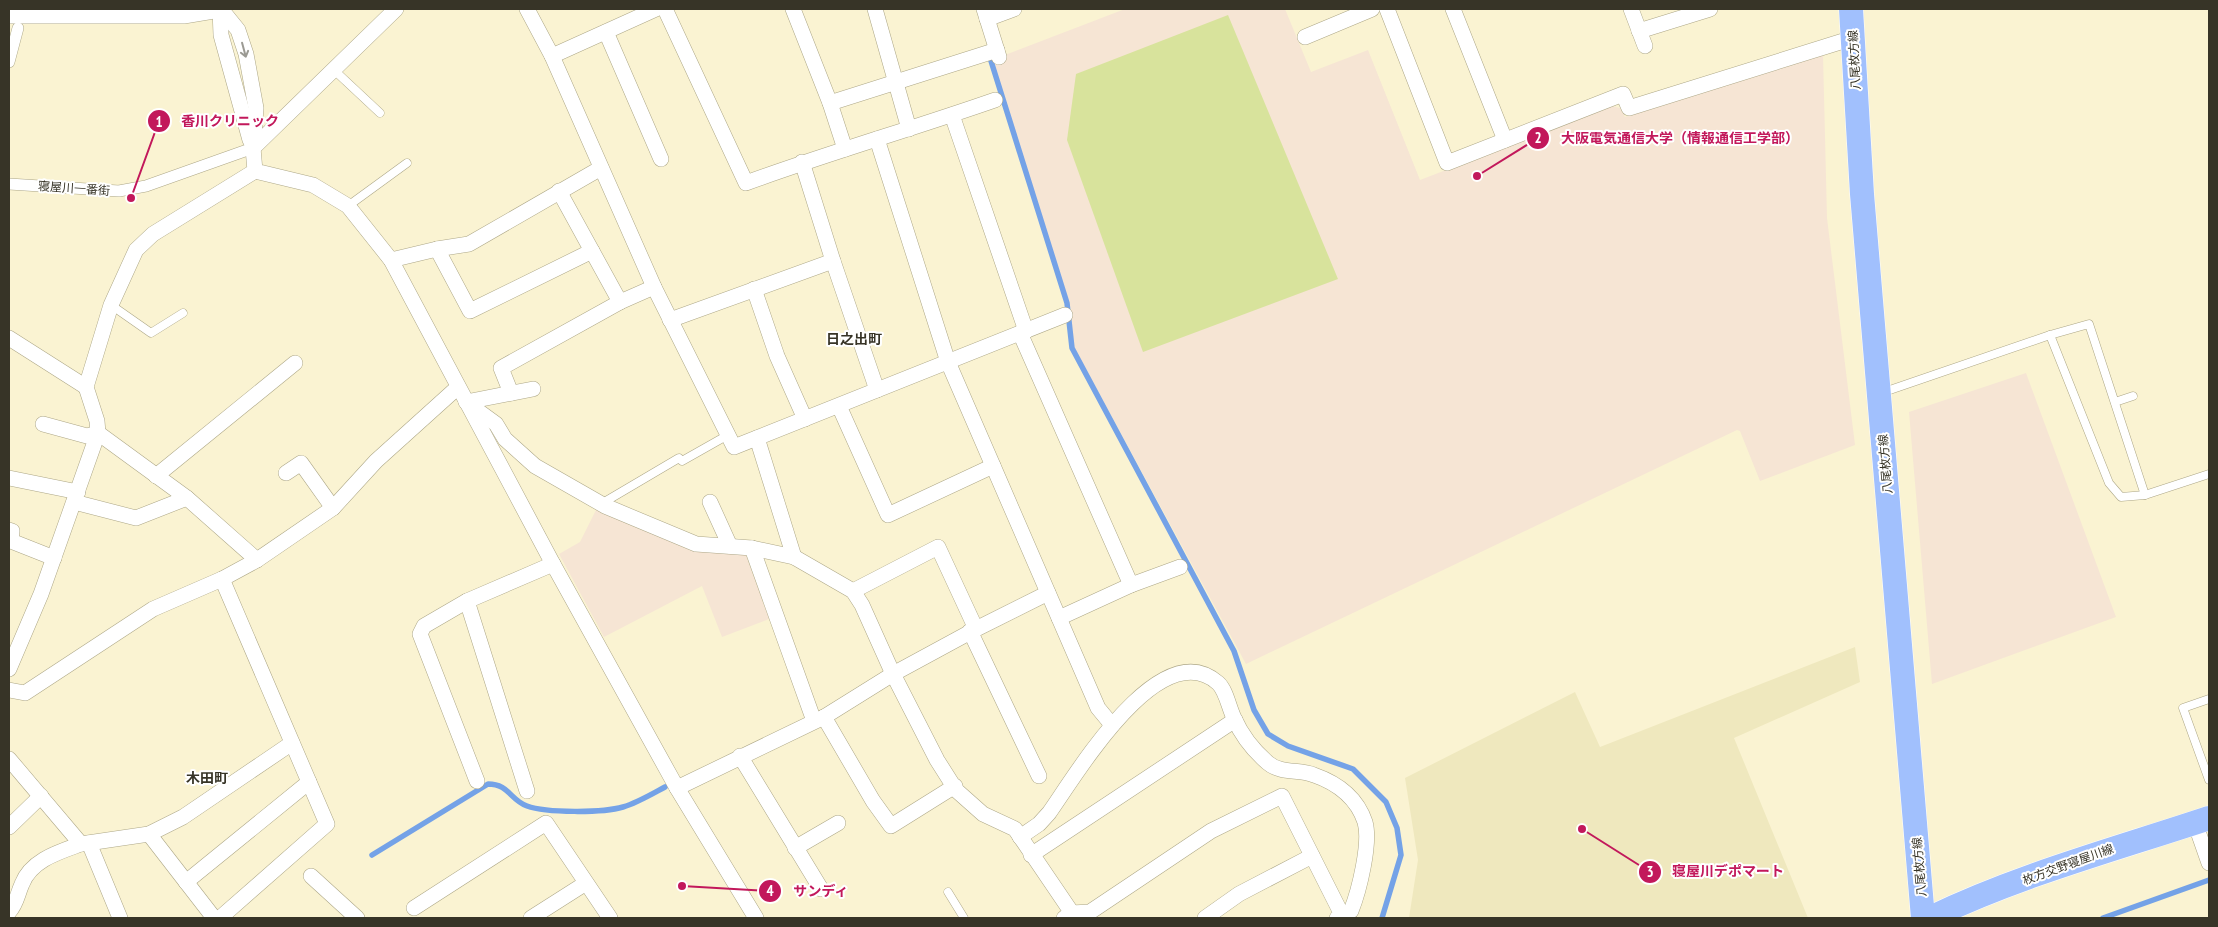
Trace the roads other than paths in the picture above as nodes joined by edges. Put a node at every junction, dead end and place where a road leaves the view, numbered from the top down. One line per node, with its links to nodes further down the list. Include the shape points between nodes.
1 (215, 9): 17 (street, via 185,14)
2 (220, 9): 34 (street, via 238,30 246,54 256,108)
3 (396, 9): 25 (street)
4 (526, 9): 23 (street)
5 (656, 9): 19 (street)
6 (664, 9): 37 (street, via 746,183)
7 (793, 9): 28 (street)
8 (876, 9): 26 (street)
9 (1014, 9): 16 (street)
10 (1372, 9): 20 (street)
11 (1387, 9): 33 (street, via 1447,163)
12 (1454, 9): 33 (street)
13 (1631, 9): 18 (street)
14 (1851, 9): 21 (main road, 八尾枚方線)
15 (1704, 10): 18 (street)
16 (985, 14): 26 (street, via 998,54)
17 (13, 21): 24 (street)
18 (1639, 31): 22 (street)
19 (606, 32): 23 (street); 36 (street)
20 (1305, 37)
21 (1853, 38): 33 (street, via 1629,108 1623,94); 65 (main road, 八尾枚方線)
22 (1645, 46)
23 (552, 56): 39 (street)
24 (9, 62)
25 (334, 70): 29 (lane); 34 (street)
26 (896, 82): 28 (street); 31 (street)
27 (995, 100): 30 (street)
28 (830, 104): 35 (street)
29 (380, 114)
30 (952, 115): 31 (street); 55 (street)
31 (909, 129): 32 (street)
32 (876, 139): 35 (street); 58 (street)
33 (1505, 140)
34 (253, 148): 40 (street); 41 (street, 寝屋川一番街, via 146,186 119,191)
35 (845, 149): 37 (street)
36 (661, 158)
37 (802, 162): 47 (street)
38 (407, 163): 43 (lane)
39 (600, 168): 42 (street); 48 (street)
40 (255, 170): 43 (street, via 313,184); 51 (street, via 153,234 136,250)
41 (9, 184)
42 (559, 191): 44 (street, via 469,244); 45 (street)
43 (348, 206): 46 (street)
44 (437, 248): 45 (street, via 470,311); 46 (street)
45 (592, 251): 50 (street)
46 (391, 260): 61 (street)
47 (833, 261): 49 (street); 63 (street)
48 (654, 287): 50 (street); 54 (street)
49 (754, 289): 54 (street); 70 (street)
50 (620, 302): 64 (street, via 501,368)
51 (112, 305): 52 (lane, via 151,333); 60 (street)
52 (183, 313)
53 (1065, 315): 55 (street)
54 (670, 320): 73 (street)
55 (1023, 332): 58 (street); 95 (street)
56 (2050, 335): 65 (lane); 68 (lane, via 2089,324); 80 (lane, via 2109,483 2121,497)
57 (9, 338): 60 (street)
58 (948, 362): 63 (street); 75 (street)
59 (295, 363): 78 (street)
60 (86, 387): 72 (street, via 98,421)
61 (458, 387): 67 (street); 85 (street, via 376,461)
62 (533, 389): 64 (street)
63 (877, 390): 69 (street)
64 (511, 393): 67 (street)
65 (1879, 393): 148 (main road, 八尾枚方線)
66 (2133, 396): 68 (lane)
67 (466, 402): 84 (street, via 496,424 504,439 535,466); 92 (street)
68 (2115, 402): 80 (lane)
69 (839, 406): 70 (street); 75 (street, via 888,514)
70 (805, 419): 74 (street)
71 (43, 424): 72 (street, via 87,436)
72 (98, 433): 78 (street); 81 (street)
73 (728, 436): 74 (street, via 734,448); 84 (lane, via 682,461 679,458)
74 (756, 438): 90 (street)
75 (993, 466): 97 (street)
76 (286, 474): 85 (street, via 301,463)
77 (2209, 474): 80 (lane)
78 (156, 476): 82 (street)
79 (9, 478): 81 (street)
80 (2145, 495)
81 (76, 497): 82 (street, via 136,518); 89 (street)
82 (187, 498): 91 (street)
83 (710, 502): 87 (street)
84 (601, 504): 87 (street, via 696,544)
85 (333, 508): 91 (street)
86 (9, 530): 89 (street, via 12,531 11,541)
87 (730, 546): 88 (street)
88 (752, 548): 90 (street); 105 (street)
89 (54, 558): 101 (street)
90 (794, 558): 96 (street)
91 (258, 560): 94 (street)
92 (553, 564): 98 (street); 116 (street)
93 (1180, 567): 95 (street)
94 (222, 579): 103 (street, via 154,609 25,693); 108 (street)
95 (1131, 585): 99 (street)
96 (853, 591): 100 (street, via 938,547); 102 (street)
97 (1048, 593): 99 (street); 100 (street)
98 (467, 601): 113 (street, via 424,626 420,634); 117 (street)
99 (1059, 618): 107 (street, via 1098,708)
100 (973, 630): 102 (street); 111 (street)
101 (9, 669)
102 (893, 674): 105 (street); 115 (street, via 937,760)
103 (9, 690)
104 (2209, 699): 112 (lane, via 2183,708)
105 (819, 719): 109 (street); 115 (street, via 891,826)
106 (1235, 720): 107 (street, via 1219,684 1190,673 1166,678 1152,686); 126 (street); 138 (street, via 1259,755 1273,767 1312,774 1335,784 1353,799 1365,823 1365,863)
107 (1112, 725): 123 (street, via 1050,813)
108 (292, 743): 114 (street); 122 (street, via 183,818)
109 (740, 756): 116 (street); 125 (street)
110 (9, 759): 118 (street)
111 (1040, 776)
112 (2209, 780)
113 (477, 781)
114 (309, 782): 130 (street); 141 (street, via 327,824)
115 (955, 786): 123 (street, via 983,814 1015,829)
116 (676, 788): 145 (street)
117 (527, 791)
118 (41, 796): 121 (street); 124 (street)
119 (2202, 821): 128 (street); 149 (main road, 枚方交野寝屋川線, via 2097,854 1964,902)
120 (838, 823): 125 (street)
121 (9, 827)
122 (149, 834): 124 (street); 130 (street)
123 (1020, 837): 126 (street)
124 (85, 843): 135 (street, via 51,855 35,867 22,882 16,904); 139 (street)
125 (795, 848): 132 (street)
126 (1031, 855): 137 (street)
127 (1312, 856): 136 (street, via 1282,796 1210,831); 138 (street); 147 (street, via 1239,894)
128 (2209, 863)
129 (311, 876): 142 (street)
130 (186, 882): 140 (street)
131 (586, 883): 134 (street, via 546,823); 143 (street); 144 (street)
132 (821, 889)
133 (948, 892): 146 (lane)
134 (414, 908)
135 (9, 912)
136 (1092, 915): 137 (street)
137 (1068, 916)
138 (1345, 916)
139 (120, 918)
140 (214, 918)
141 (220, 918)
142 (357, 918)
143 (531, 918)
144 (610, 918)
145 (756, 918)
146 (964, 918)
147 (1205, 918)
148 (1923, 918)
149 (1930, 918)

